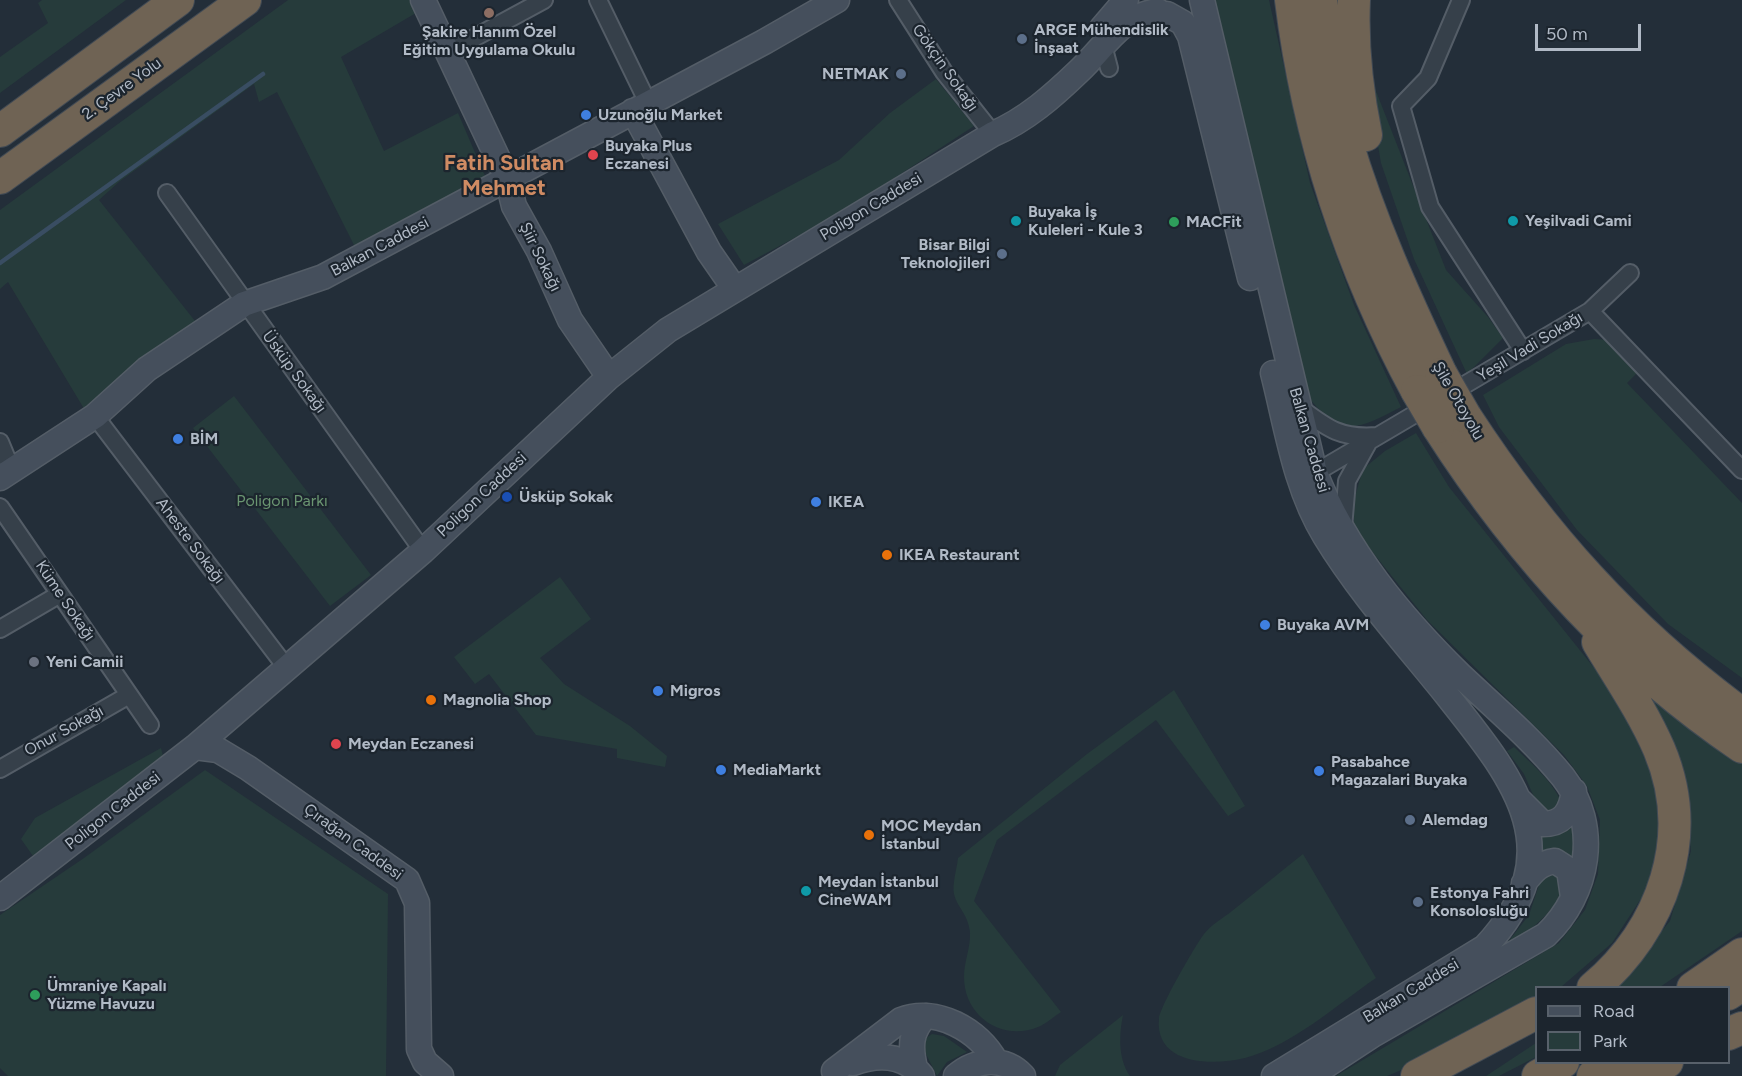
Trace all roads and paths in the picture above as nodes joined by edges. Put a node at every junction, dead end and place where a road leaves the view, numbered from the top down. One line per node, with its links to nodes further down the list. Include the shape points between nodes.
1 (178, 0): 20 (highway)
2 (245, 0): 22 (highway, 2. Çevre Yolu)
3 (423, 0): 17 (street, Şiir Sokağı)
4 (544, 0): 17 (street)
5 (598, 0): 19 (street)
6 (837, 0): 19 (street, Balkan Caddesi)
7 (898, 0): 21 (street, Gökçin Sokağı, via 945,72)
8 (1125, 0): 21 (street, via 1061,73)
9 (1195, 0): 16 (street, via 1183,12)
10 (1202, 0): 33 (street, Balkan Caddesi)
11 (1275, 0): 18 (highway)
12 (1291, 0): 18 (highway, Şile Otoyolu)
13 (1321, 0): 26 (highway, Şile Otoyolu, via 1346,138)
14 (1354, 0): 26 (highway, via 1359,99)
15 (1461, 0): 30 (street, via 1428,78 1401,106 1430,207)
16 (1157, 8): 21 (street, via 1128,21 1106,56 1082,69 1012,126); 40 (street, Balkan Caddesi, via 1183,23 1190,36)
17 (448, 52): 23 (street, Şiir Sokağı)
18 (1306, 98): 32 (highway, Şile Otoyolu, via 1319,152 1377,312)
19 (641, 107): 23 (street, Balkan Caddesi); 27 (street, via 709,252)
20 (0, 130)
21 (993, 134): 27 (street, Poligon Caddesi)
22 (0, 178)
23 (507, 178): 28 (street, Balkan Caddesi, via 323,277); 31 (street, Şiir Sokağı, via 514,206 570,320)
24 (167, 193): 28 (street, Üsküp Sokağı)
25 (1630, 273): 29 (street, Yeşil Vadi Sokağı)
26 (1395, 274): 32 (highway, Şile Otoyolu)
27 (734, 288): 31 (street, Poligon Caddesi, via 668,330)
28 (244, 304): 34 (street, Balkan Caddesi, via 147,369); 43 (street, Üsküp Sokağı)
29 (1590, 311): 30 (street, Yeşil Vadi Sokağı); 38 (street, Yeşil Vadi Sokağı)
30 (1523, 351): 36 (street, Yeşil Vadi Sokağı)
31 (609, 377): 43 (street, Poligon Caddesi)
32 (1429, 382): 35 (highway, bridge)
33 (1299, 407): 36 (street, via 1337,433); 40 (street, Balkan Caddesi)
34 (95, 416): 39 (street, Balkan Caddesi); 47 (street, Aheste Sokağı)
35 (1452, 421): 45 (highway, Şile Otoyolu, via 1520,544); 50 (highway, Şile Otoyolu, via 1595,587 1657,648)
36 (1373, 439): 40 (street, Yeşil Vadi Sokağı); 42 (street, via 1347,481)
37 (0, 442): 39 (street)
38 (1742, 470)
39 (6, 474)
40 (1307, 477): 42 (street, Balkan Caddesi); 57 (street, Balkan Caddesi, via 1317,522 1346,567 1504,769)
41 (0, 507): 44 (street, Küme Sokağı)
42 (1343, 534): 56 (street, Balkan Caddesi, via 1423,637 1552,764)
43 (423, 551): 47 (street, Poligon Caddesi)
44 (60, 594): 46 (street); 48 (street, Küme Sokağı)
45 (1581, 613): 53 (highway, Şile Otoyolu, via 1644,671); 62 (highway, via 1660,751 1671,789 1676,838 1669,876 1657,908 1624,958)
46 (0, 629)
47 (286, 667): 49 (street, Poligon Caddesi)
48 (129, 695): 51 (street, Küme Sokağı); 55 (street, Onur Sokağı)
49 (235, 713): 52 (street, Poligon Caddesi); 54 (street, Çırağan Caddesi, via 233,741)
50 (1742, 714)
51 (150, 725)
52 (195, 747): 54 (street, Çırağan Caddesi, via 218,750); 59 (street, Poligon Caddesi)
53 (1742, 747)
54 (248, 768): 73 (street, Çırağan Caddesi, via 407,880 417,903 419,1049 425,1062)
55 (0, 769)
56 (1574, 791): 57 (street, via 1571,807 1554,824 1543,824); 60 (street, Balkan Caddesi, via 1587,833)
57 (1519, 800): 58 (street, via 1529,839)
58 (1524, 884): 60 (street, via 1545,862 1555,861 1569,870); 76 (street, Balkan Caddesi, via 1508,920 1485,947)
59 (0, 898)
60 (1574, 902): 77 (street, via 1546,935 1374,1034)
61 (1742, 954): 63 (highway)
62 (1594, 985)
63 (1694, 986)
64 (1535, 1014): 78 (highway)
65 (926, 1016): 67 (street, via 962,1028 988,1046); 71 (street, via 911,1039); 72 (street, via 901,1020)
66 (1535, 1032): 79 (highway)
67 (996, 1062): 74 (street, via 970,1066); 75 (street)
68 (1559, 1064): 80 (highway)
69 (1614, 1064): 81 (highway)
70 (1663, 1064): 82 (highway)
71 (918, 1072): 72 (street, via 887,1056 876,1056)
72 (829, 1074)
73 (441, 1076)
74 (956, 1076)
75 (1023, 1076)
76 (1274, 1076)
77 (1310, 1076)
78 (1417, 1076)
79 (1462, 1076)
80 (1538, 1076)
81 (1593, 1076)
82 (1638, 1076)

